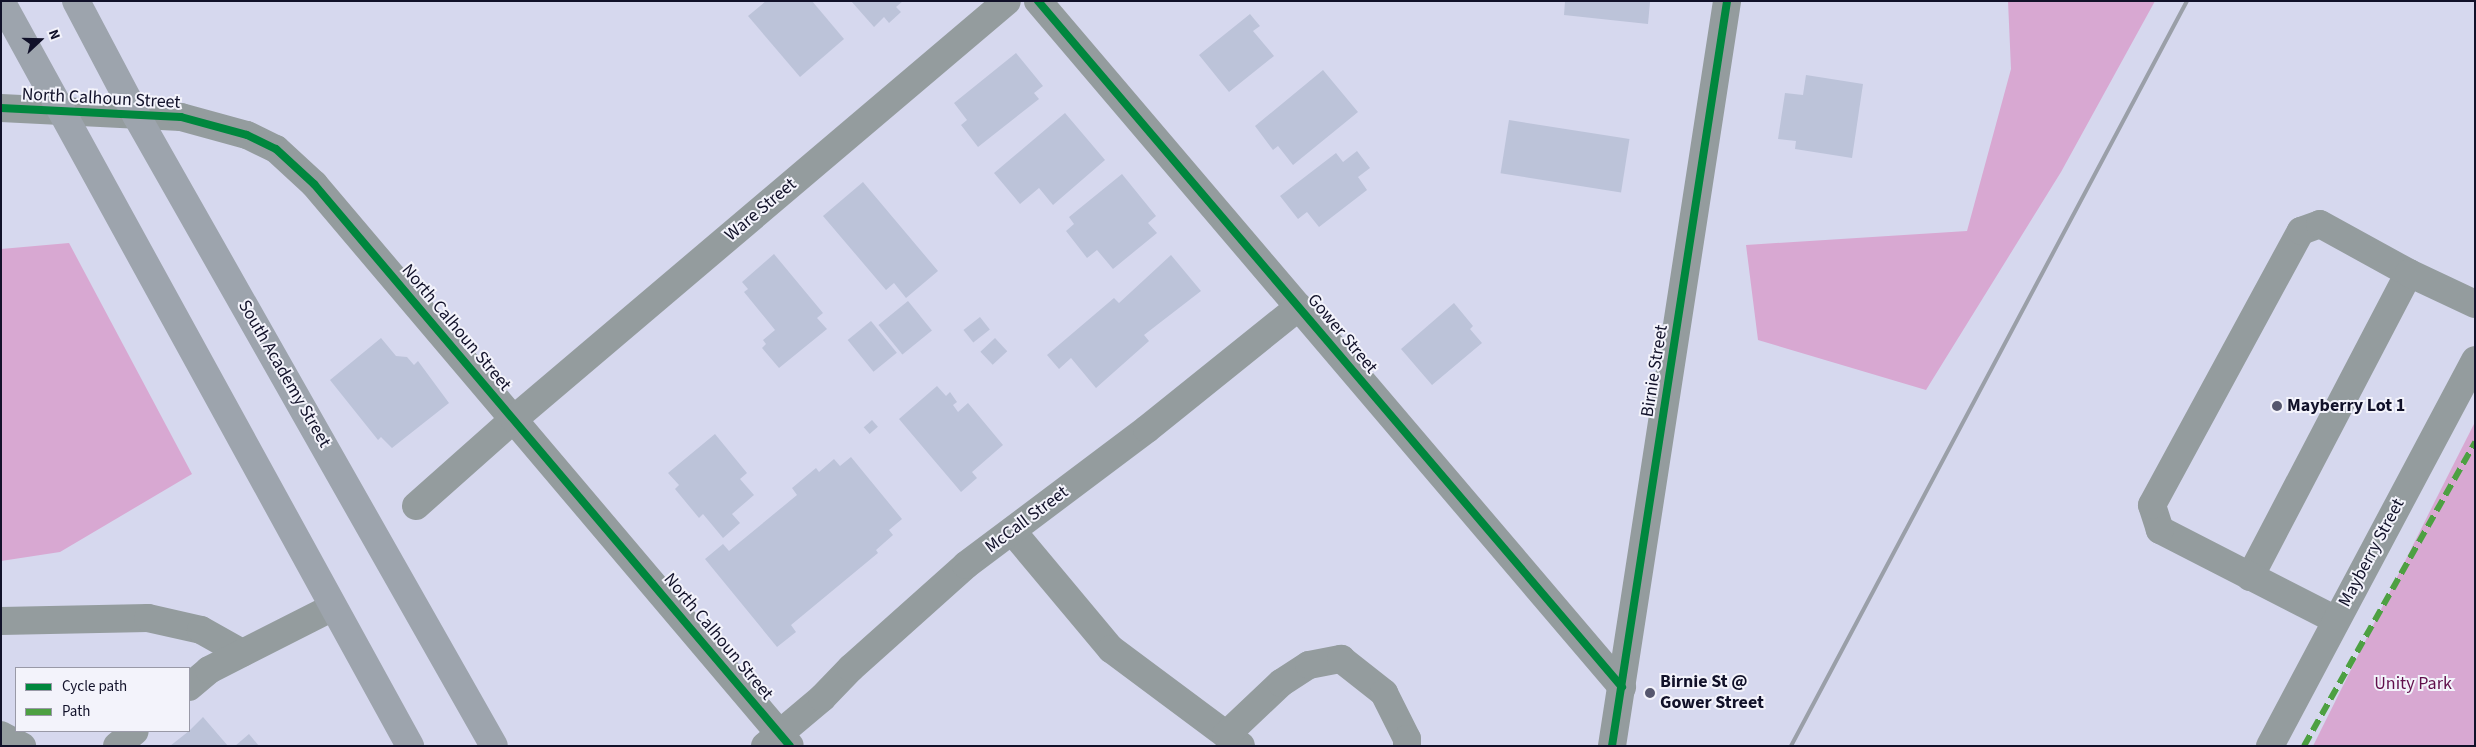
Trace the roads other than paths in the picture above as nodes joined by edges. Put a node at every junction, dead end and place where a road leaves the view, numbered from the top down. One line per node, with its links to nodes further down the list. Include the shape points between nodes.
1 (1, 1): 7 (highway)
2 (76, 1): 8 (highway, South Academy Street)
3 (1007, 1): 13 (street, Ware Street)
4 (1038, 1): 11 (street, Gower Street)
5 (1726, 1): 22 (street, Birnie Street)
6 (1, 108): 7 (street, North Calhoun Street)
7 (61, 111): 8 (street, North Calhoun Street); 17 (highway)
8 (136, 115): 13 (street, North Calhoun Street, via 181,117 247,135 276,149 314,184); 30 (highway, South Academy Street)
9 (2409, 272): 10 (street); 16 (street); 16 (street, via 2320,224 2301,231 2152,505 2160,530)
10 (2475, 304)
11 (1298, 307): 15 (street, McCall Street); 22 (street, Gower Street)
12 (2475, 360): 18 (street, Mayberry Street)
13 (514, 419): 14 (street, Ware Street); 25 (street, North Calhoun Street)
14 (416, 506)
15 (1013, 532): 25 (street, McCall Street, via 966,565); 26 (street, via 1111,649)
16 (2250, 577): 18 (street)
17 (333, 607): 20 (street); 29 (highway)
18 (2336, 620): 33 (street, Mayberry Street)
19 (1, 621): 20 (street, via 148,618 201,630)
20 (242, 653): 21 (street, via 209,670)
21 (190, 686)
22 (1622, 687): 32 (street, Birnie Street)
23 (134, 732): 28 (street)
24 (1, 735): 27 (street)
25 (778, 741)
26 (1234, 741): 31 (street, via 1281,683 1309,665 1341,659 1384,693 1407,739)
27 (22, 746)
28 (117, 746)
29 (410, 746)
30 (494, 746)
31 (1407, 746)
32 (1612, 746)
33 (2270, 746)

